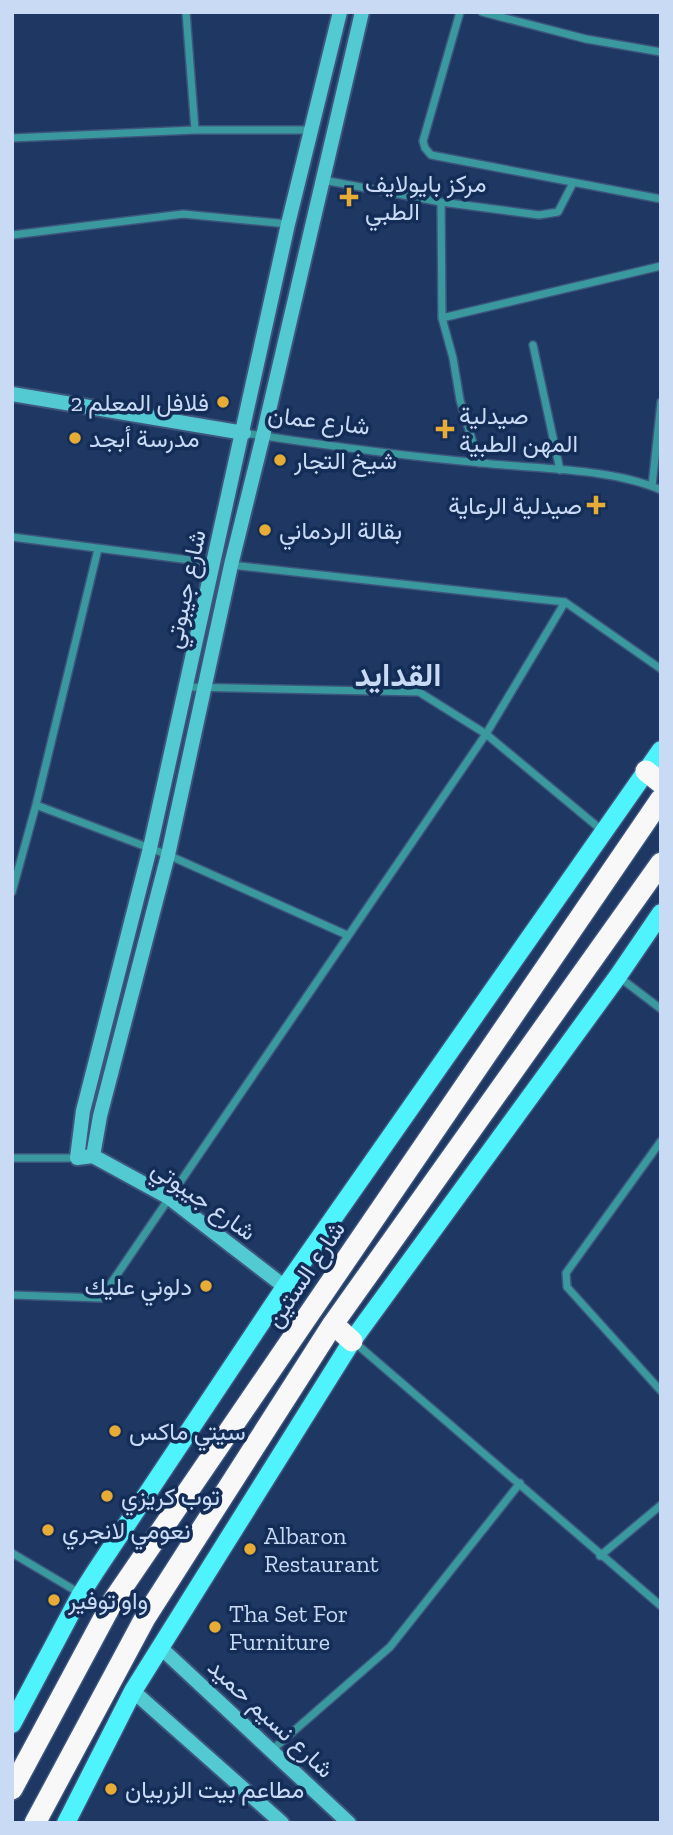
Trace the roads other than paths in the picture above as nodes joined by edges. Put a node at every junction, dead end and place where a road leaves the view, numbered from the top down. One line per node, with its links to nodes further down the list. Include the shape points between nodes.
1 (186, 12): 7 (street)
2 (340, 12): 8 (street, شارع جيبوتي)
3 (362, 12): 10 (street, شارع جيبوتي)
4 (460, 12): 11 (street, via 423,141 425,148 431,155)
5 (488, 13): 6 (street, via 586,39)
6 (661, 51)
7 (195, 130): 8 (street); 9 (street)
8 (311, 130): 14 (street, شارع جيبوتي)
9 (12, 138)
10 (323, 180): 13 (street); 22 (street, شارع جيبوتي)
11 (573, 183): 12 (street); 13 (street, via 558,212 529,214)
12 (661, 199)
13 (441, 202): 17 (street)
14 (288, 224): 15 (street, via 183,214); 21 (street, شارع جيبوتي)
15 (12, 235)
16 (661, 266): 17 (street)
17 (442, 318): 23 (street)
18 (533, 345): 24 (street)
19 (12, 394): 21 (street, شارع عمان)
20 (661, 402): 25 (street)
21 (244, 433): 22 (street, شارع عمان); 29 (street, شارع جيبوتي)
22 (263, 436): 23 (street, شارع عمان); 30 (street, شارع جيبوتي)
23 (479, 463): 24 (street, شارع عمان)
24 (560, 470): 25 (street, شارع عمان)
25 (652, 486): 26 (street, شارع عمان)
26 (661, 490)
27 (12, 537): 28 (street)
28 (98, 549): 29 (street); 39 (street)
29 (213, 564): 30 (street); 33 (street, شارع جيبوتي)
30 (230, 565): 31 (street); 34 (street, شارع جيبوتي)
31 (565, 602): 32 (street); 35 (street)
32 (661, 669)
33 (187, 687): 34 (street); 41 (street, شارع جيبوتي)
34 (204, 688): 35 (street, via 419,692); 42 (street, شارع جيبوتي)
35 (486, 734): 40 (street); 46 (street)
36 (661, 750): 37 (main road, شارع الستين)
37 (653, 777): 40 (main road, شارع الستين)
38 (661, 799): 69 (highway, شارع الستين, via 113,1601)
39 (36, 805): 41 (street); 44 (street)
40 (604, 833): 54 (main road, شارع الستين)
41 (150, 848): 42 (street); 52 (street, شارع جيبوتي, via 83,1111)
42 (168, 855): 46 (street); 50 (street, شارع جيبوتي)
43 (661, 863): 56 (highway)
44 (12, 892)
45 (661, 913): 47 (main road)
46 (347, 935): 53 (street)
47 (618, 976): 48 (street); 57 (main road)
48 (661, 1009)
49 (661, 1141): 58 (street, via 566,1273 567,1287)
50 (93, 1156): 52 (street); 53 (street, شارع جيبوتي)
51 (12, 1158): 52 (street)
52 (77, 1158)
53 (168, 1197): 54 (street, شارع جيبوتي); 55 (street, via 101,1298)
54 (285, 1287): 63 (main road, شارع الستين)
55 (12, 1295)
56 (333, 1324): 57 (highway); 70 (highway, via 145,1618)
57 (352, 1341): 59 (street); 65 (main road)
58 (661, 1391)
59 (520, 1483): 62 (street); 68 (street, via 390,1647)
60 (661, 1505): 62 (street)
61 (12, 1553): 63 (street)
62 (600, 1556): 64 (street)
63 (81, 1594): 67 (main road, شارع الستين)
64 (661, 1606)
65 (161, 1648): 66 (main road); 68 (street, شارع نسيم حميد)
66 (133, 1691): 71 (main road); 72 (street)
67 (12, 1724)
68 (272, 1750): 73 (street, شارع نسيم حميد)
69 (12, 1789)
70 (35, 1823)
71 (66, 1823)
72 (282, 1823)
73 (349, 1823)

